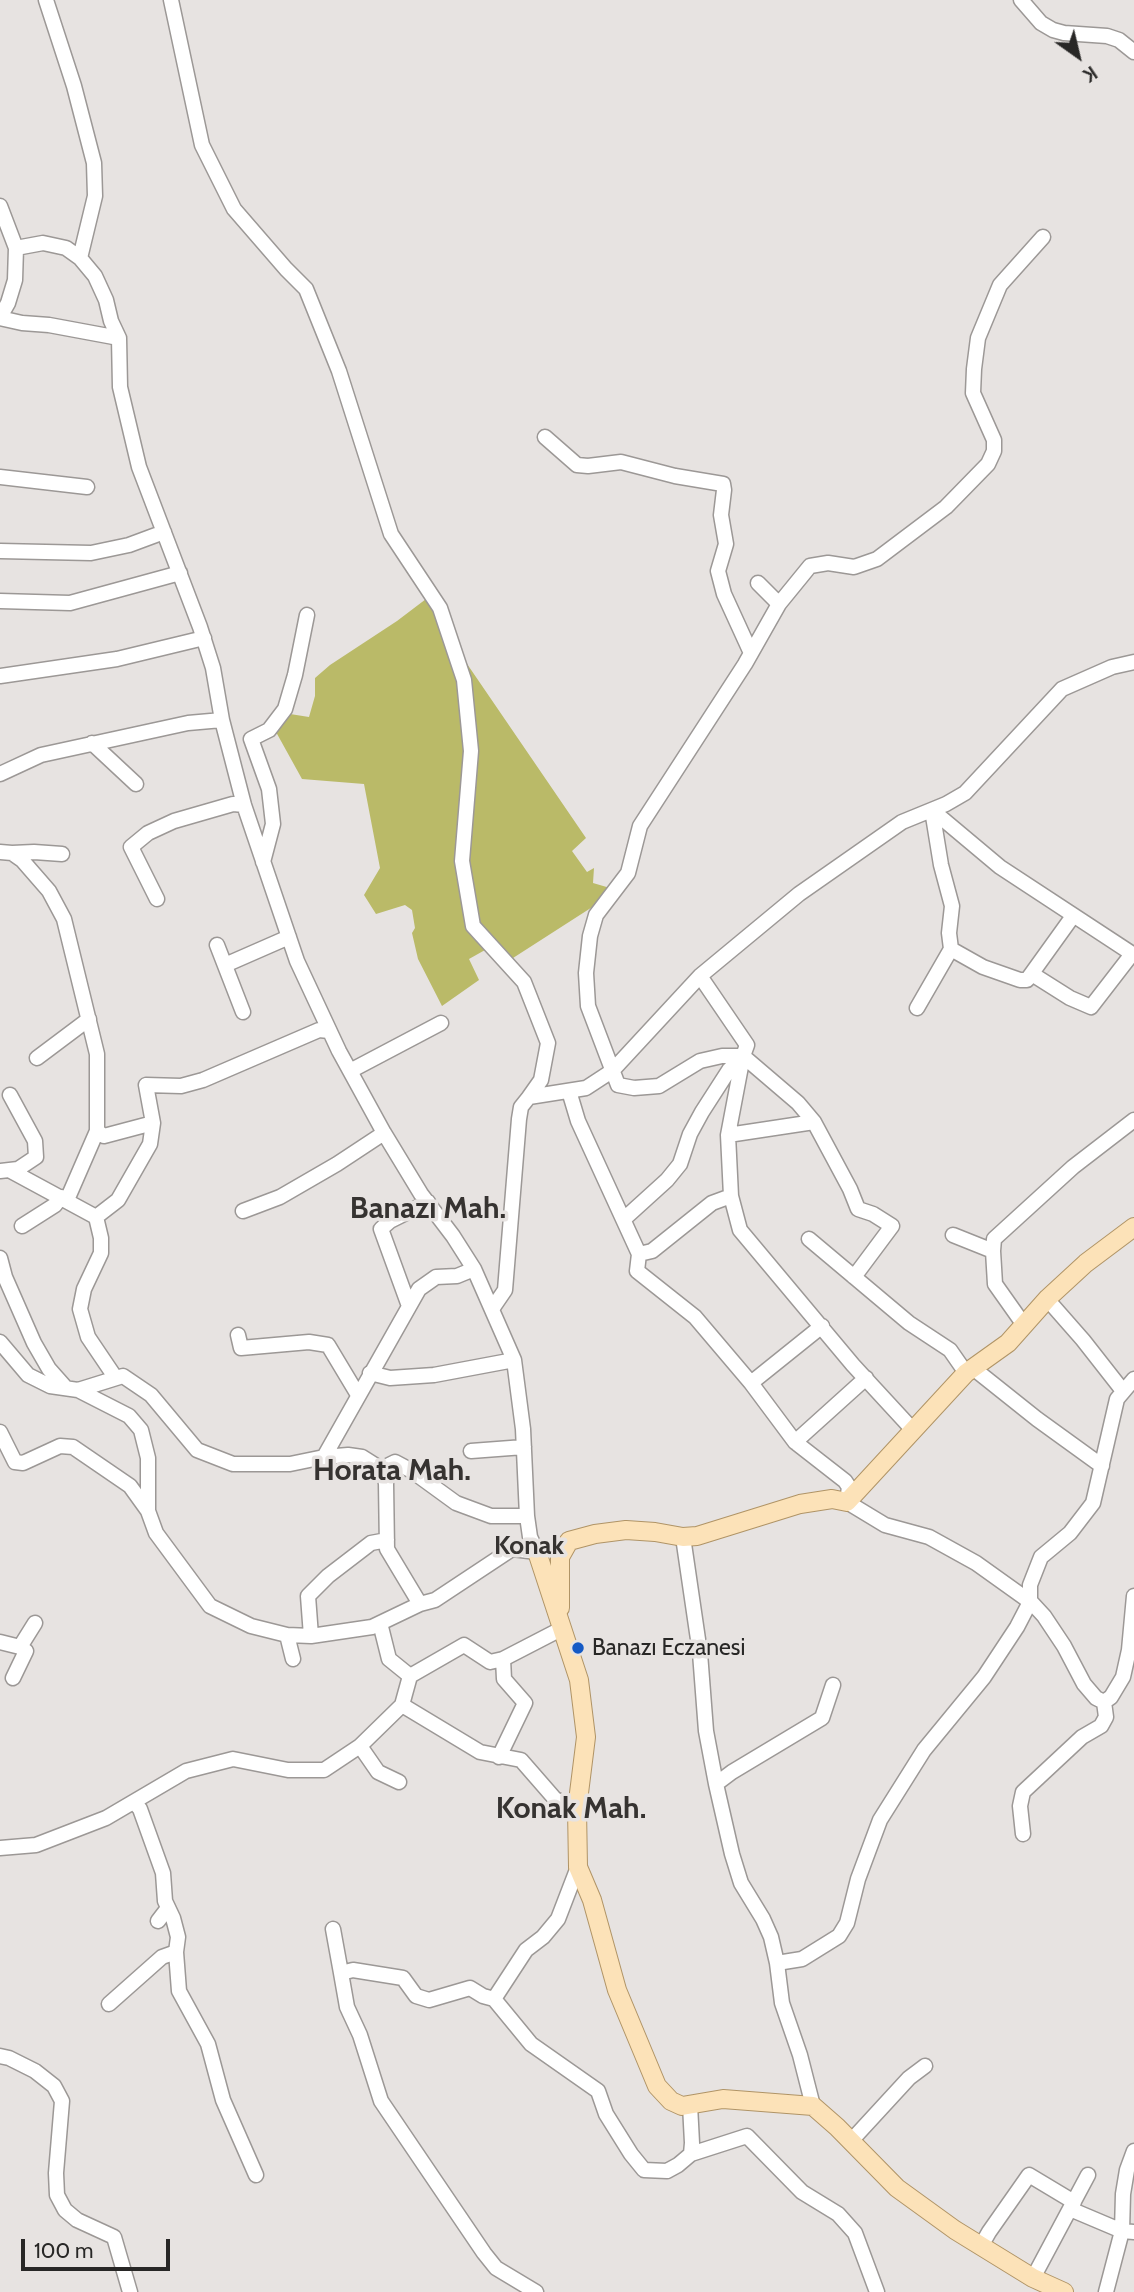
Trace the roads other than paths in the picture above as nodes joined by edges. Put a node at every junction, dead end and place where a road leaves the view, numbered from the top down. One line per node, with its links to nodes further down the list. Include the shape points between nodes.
1 (46, 0): 8 (street, via 94,163 95,196)
2 (171, 0): 54 (street, via 202,145 234,209 306,289 339,371 391,534 440,608 464,680 471,751 462,861 473,926 524,982 548,1043 541,1080)
3 (1021, 0): 4 (street, via 1053,30 1107,36)
4 (1134, 52)
5 (0, 206): 7 (street)
6 (1043, 237): 19 (street, via 1000,285 978,338 973,393 994,440 995,451 988,464 946,507 877,559 854,567 810,566)
7 (16, 248): 8 (street, via 43,243 65,247); 9 (street, via 15,280)
8 (80, 258): 10 (street, via 95,276)
9 (0, 317): 10 (street)
10 (119, 338): 14 (street, via 120,387 139,467)
11 (545, 437): 22 (street, via 576,464 621,462 723,484 721,515 726,544 718,571)
12 (0, 477): 13 (street)
13 (87, 487)
14 (164, 533): 15 (street, via 91,553); 16 (street)
15 (0, 551)
16 (180, 573): 18 (street, via 70,603); 21 (street)
17 (758, 583): 19 (street)
18 (0, 601)
19 (779, 604): 22 (street)
20 (307, 615): 33 (street, via 285,709 270,730 251,740 269,789 274,824)
21 (204, 638): 24 (street, via 117,659); 25 (street)
22 (751, 653): 51 (street, via 640,826 628,873 596,915 586,973 588,1006)
23 (1134, 662): 30 (street, via 1062,689 965,793)
24 (0, 676)
25 (222, 720): 26 (street); 29 (street)
26 (92, 743): 27 (street, via 41,755); 28 (street)
27 (0, 774)
28 (136, 785)
29 (244, 805): 33 (street); 34 (street, via 174,821 131,847)
30 (932, 810): 35 (street, via 1000,867); 38 (street, via 952,906); 42 (street, via 902,822 799,894)
31 (6, 853): 32 (street); 45 (street, via 22,860 43,883 64,919)
32 (62, 854)
33 (263, 862): 36 (street)
34 (157, 899)
35 (1073, 916): 39 (street); 41 (street)
36 (289, 937): 40 (street); 47 (street)
37 (217, 946): 40 (street)
38 (951, 949): 41 (street, via 1020,980); 43 (street)
39 (1133, 955): 41 (street, via 1091,1007)
40 (225, 965): 44 (street)
41 (1032, 974)
42 (700, 976): 48 (street, via 747,1045); 51 (street)
43 (917, 1008)
44 (243, 1012)
45 (89, 1019): 49 (street); 58 (street, via 97,1054)
46 (441, 1023): 50 (street)
47 (330, 1031): 50 (street); 57 (street, via 319,1030 203,1080 181,1086 146,1085)
48 (743, 1056): 51 (street, via 700,1060 659,1086 618,1085); 56 (street); 60 (street); 67 (street, via 702,1112 680,1164)
49 (37, 1058)
50 (350, 1071): 59 (street)
51 (612, 1071): 52 (street, via 586,1088)
52 (569, 1091): 54 (street); 67 (street, via 578,1121)
53 (10, 1095): 61 (street, via 35,1141 36,1157)
54 (529, 1097): 79 (street, via 519,1119 505,1290)
55 (1134, 1120): 72 (street, via 1016,1217 994,1239)
56 (814, 1122): 60 (street); 76 (street, via 858,1209 892,1226)
57 (153, 1123): 58 (street, via 104,1136); 66 (street, via 150,1144 118,1200)
58 (97, 1131): 63 (street)
59 (384, 1133): 64 (street); 65 (street, via 279,1197)
60 (728, 1135): 62 (street)
61 (6, 1171): 63 (street)
62 (731, 1196): 73 (street, via 712,1203 652,1251); 81 (street, via 740,1230)
63 (64, 1199): 66 (street); 68 (street)
64 (428, 1202): 75 (street); 78 (street, via 381,1229)
65 (243, 1211)
66 (96, 1217): 87 (street, via 101,1253 80,1309 88,1337)
67 (624, 1219): 73 (street)
68 (22, 1226)
69 (1134, 1227): 77 (main road)
70 (953, 1235): 72 (street)
71 (809, 1239): 76 (street)
72 (993, 1251): 80 (street, via 995,1283)
73 (639, 1254): 90 (street, via 638,1271 695,1317)
74 (0, 1258): 91 (street, via 34,1343 49,1369)
75 (474, 1269): 78 (street, via 436,1277 419,1289); 79 (street)
76 (855, 1277): 85 (street)
77 (1047, 1299): 80 (main road); 92 (street)
78 (409, 1306): 86 (street)
79 (492, 1308): 84 (street)
80 (1024, 1325): 85 (main road, via 1008,1343)
81 (822, 1326): 88 (street); 90 (street)
82 (238, 1335): 93 (street, via 241,1348 309,1342 328,1345)
83 (0, 1342): 91 (street, via 28,1374 51,1386)
84 (513, 1360): 86 (street, via 435,1375 390,1378); 97 (street)
85 (969, 1370): 94 (main road); 100 (street)
86 (370, 1373): 93 (street)
87 (115, 1377): 91 (street); 99 (street, via 123,1376 151,1395 197,1450 209,1455 233,1464 290,1464)
88 (866, 1378): 94 (street); 96 (street)
89 (1134, 1379): 92 (street)
90 (751, 1383): 96 (street)
91 (71, 1388): 103 (street, via 129,1416 141,1430 148,1458)
92 (1123, 1391): 100 (street, via 1117,1399)
93 (358, 1395): 99 (street)
94 (912, 1429): 102 (main road)
95 (0, 1432): 103 (street, via 15,1462 23,1463 60,1446 73,1447 130,1486)
96 (795, 1442): 102 (street, via 845,1481)
97 (524, 1447): 98 (street); 104 (street)
98 (471, 1451)
99 (324, 1457): 101 (street, via 362,1457)
100 (1102, 1466): 109 (street, via 1093,1503 1070,1533 1041,1557 1030,1585)
101 (381, 1469): 104 (street, via 395,1462 456,1503 491,1516); 106 (street, via 386,1483)
102 (847, 1502): 105 (main road, via 832,1499 800,1504); 109 (street, via 885,1525 929,1536)
103 (148, 1511): 114 (street, via 156,1532 210,1606 251,1626)
104 (527, 1516): 107 (street)
105 (682, 1537): 113 (main road, via 626,1530 569,1541 560,1557); 128 (street)
106 (387, 1540): 110 (street, via 387,1549); 115 (street, via 371,1543 308,1596)
107 (533, 1545): 110 (street, via 512,1549 435,1600); 113 (main road)
108 (1134, 1596): 123 (street, via 1123,1677)
109 (1030, 1602): 123 (street, via 1051,1626 1084,1684); 138 (street, via 984,1677 924,1749 880,1820 839,1936 802,1959)
110 (421, 1604): 112 (street)
111 (35, 1623): 117 (street)
112 (380, 1623): 115 (street); 120 (street, via 389,1659)
113 (561, 1629): 119 (street); 130 (main road, via 579,1680 586,1737)
114 (287, 1635): 115 (street); 118 (street)
115 (311, 1636)
116 (0, 1642): 117 (street)
117 (20, 1647): 121 (street, via 26,1651)
118 (293, 1659)
119 (503, 1659): 120 (street, via 491,1662 464,1645); 126 (street, via 504,1679 525,1703)
120 (410, 1676): 124 (street)
121 (13, 1678)
122 (833, 1685): 128 (street, via 822,1718)
123 (1104, 1702): 131 (street, via 1106,1717 1101,1726 1082,1737 1023,1792)
124 (402, 1706): 125 (street); 126 (street, via 480,1752)
125 (360, 1746): 127 (street, via 378,1772); 129 (street, via 324,1770 288,1770 233,1759 186,1771)
126 (499, 1757): 130 (street, via 521,1760 555,1799)
127 (399, 1782)
128 (716, 1784): 138 (street, via 741,1883 767,1928)
129 (134, 1802): 132 (street, via 36,1845); 134 (street, via 163,1873)
130 (577, 1809): 133 (main road)
131 (1023, 1834)
132 (0, 1848)
133 (578, 1867): 140 (street, via 558,1919 526,1950); 144 (main road, via 617,1990 657,2086 671,2102)
134 (168, 1908): 135 (street); 137 (street, via 178,1937)
135 (158, 1921)
136 (333, 1929): 139 (street)
137 (176, 1952): 141 (street, via 162,1957); 149 (street, via 179,1991 208,2044 223,2100)
138 (777, 1963): 145 (street, via 782,2003)
139 (341, 1973): 140 (street, via 353,1970 403,1978 416,1996 429,2000 470,1988); 156 (street, via 347,2007 381,2101 496,2268)
140 (494, 1999): 148 (street, via 531,2044 598,2091 606,2114 644,2170 667,2171)
141 (109, 2004)
142 (0, 2056): 155 (street, via 35,2071 62,2101 57,2194 77,2221 114,2237)
143 (925, 2066): 146 (street)
144 (690, 2105): 145 (main road, via 723,2099); 148 (street)
145 (813, 2106): 146 (main road)
146 (851, 2141): 153 (main road, via 897,2188)
147 (1134, 2151): 152 (street, via 1123,2194)
148 (691, 2154): 157 (street, via 747,2136 802,2192 838,2214 855,2233)
149 (256, 2175)
150 (1088, 2175): 151 (street)
151 (1072, 2206): 152 (street); 153 (street, via 1029,2175); 154 (street)
152 (1128, 2232): 159 (street)
153 (981, 2246): 154 (main road)
154 (1033, 2278): 158 (main road)
155 (130, 2292)
156 (536, 2292)
157 (877, 2292)
158 (1064, 2292)
159 (1106, 2292)

